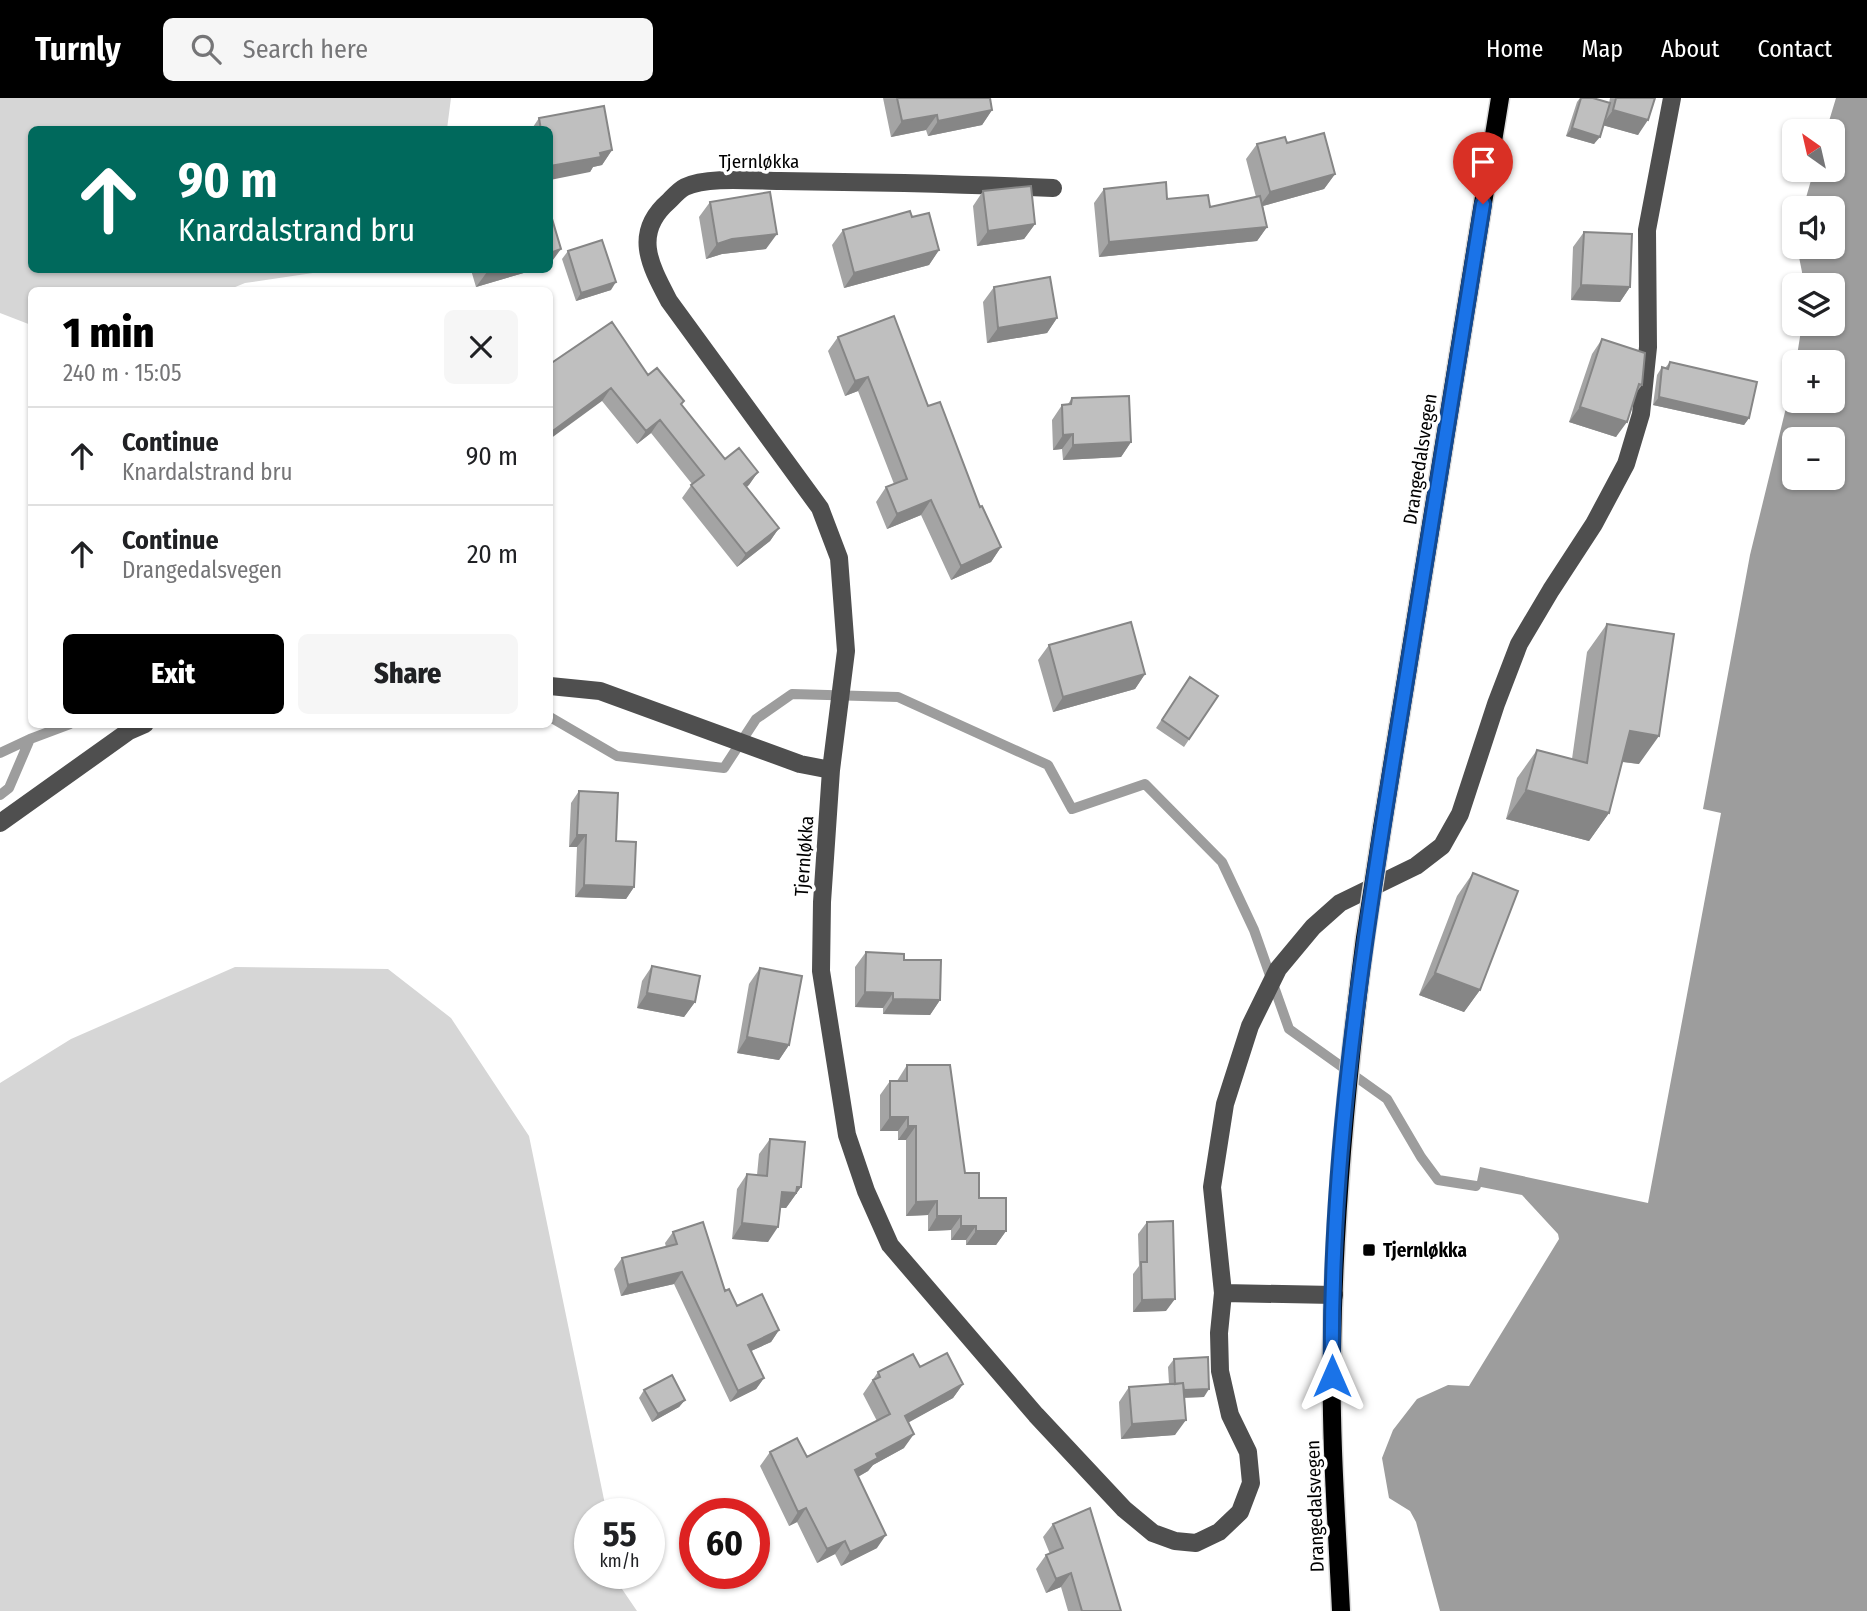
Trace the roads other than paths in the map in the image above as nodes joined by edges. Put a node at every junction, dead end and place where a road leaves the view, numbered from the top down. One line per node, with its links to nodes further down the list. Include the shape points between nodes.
1 (1500, 98): 9 (main road, Drangedalsvegen, bridge, via 1365,938 1337,1191)
2 (1672, 98): 8 (street, Tjernløkka, via 1647,230 1648,347 1641,414 1626,464 1519,644 1460,814 1442,846 1416,866 1340,903 1313,927 1278,969 1250,1026 1225,1104 1212,1187)
3 (1053, 188): 6 (street, Tjernløkka, via 717,180 685,187 651,222 646,241 651,266 669,302 820,508 839,558 846,651)
4 (553, 686): 6 (street, via 600,691 800,764)
5 (136, 728): 7 (street)
6 (831, 771): 8 (street, Tjernløkka, via 821,971 848,1135 890,1245 1036,1415 1124,1509 1153,1533 1175,1541 1196,1543 1219,1532 1240,1512 1251,1483 1248,1452 1230,1415 1220,1371)
7 (0, 823)
8 (1223, 1293): 9 (street)
9 (1334, 1295): 10 (main road, Drangedalsvegen, via 1333,1408)
10 (1341, 1611)

